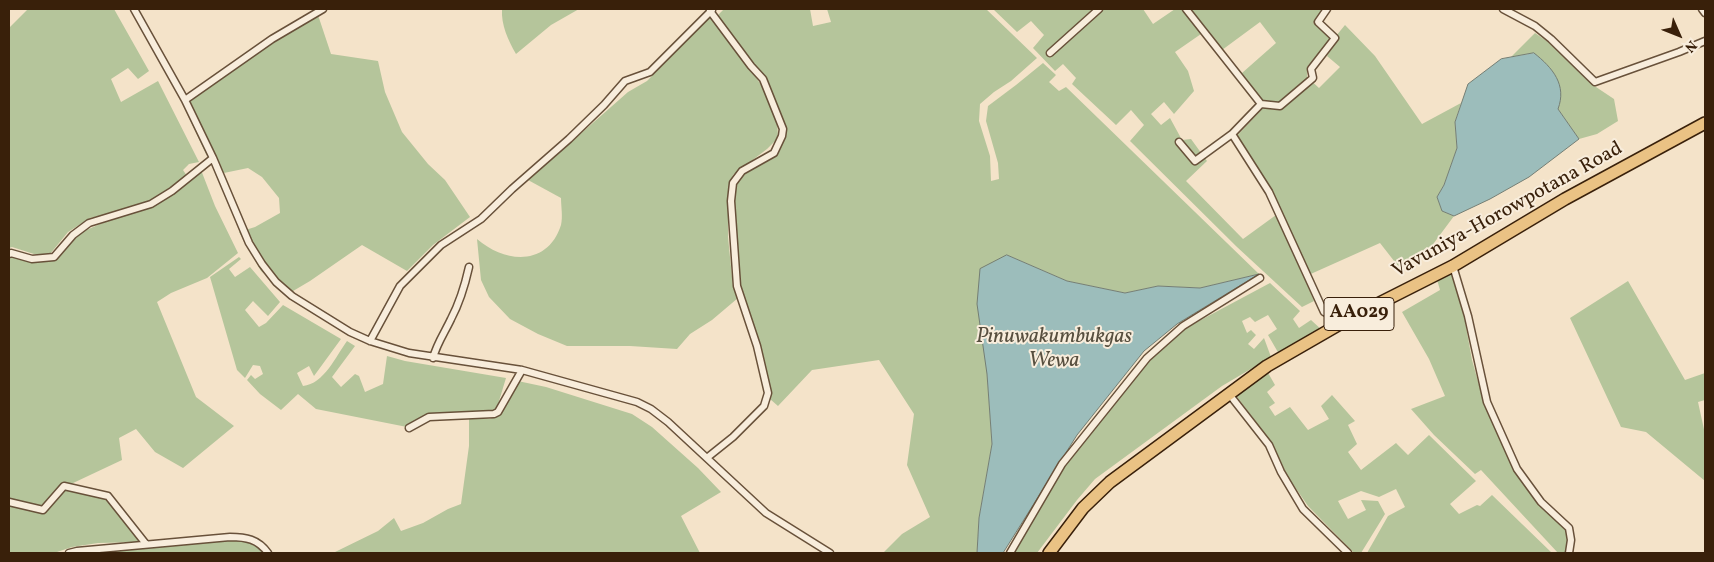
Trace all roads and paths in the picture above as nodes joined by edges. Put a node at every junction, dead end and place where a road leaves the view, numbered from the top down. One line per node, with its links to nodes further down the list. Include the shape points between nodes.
1 (134, 9): 12 (street)
2 (323, 9): 12 (street, via 272,39)
3 (1099, 9): 11 (street)
4 (1186, 9): 13 (street)
5 (1327, 9): 13 (street, via 1318,22 1335,38 1311,69 1313,78 1280,106)
6 (1503, 9): 10 (street, via 1551,39 1595,82)
7 (1702, 9): 9 (street)
8 (712, 10): 23 (street, via 650,72 625,81 569,139 481,219 441,246 400,286); 28 (street, via 763,79 783,129 774,152 742,171 733,183 730,201 737,286 758,346 768,393 764,406)
9 (1705, 12)
10 (1705, 41)
11 (1050, 53)
12 (185, 100): 17 (street)
13 (1261, 104): 15 (street)
14 (1705, 123): 19 (highway, Vavuniya-Horowpotana Road / AA029, via 1570,196)
15 (1232, 134): 16 (street, via 1195,161); 22 (street, via 1269,192 1324,312)
16 (1179, 142)
17 (213, 158): 18 (street, via 151,204 89,223 54,257 32,259); 23 (street, via 249,243 276,282 292,296)
18 (9, 254)
19 (1453, 266): 22 (highway, Vavuniya-Horowpotana Road / AA029); 37 (street, via 1487,402 1516,468 1541,502 1568,528 1571,540)
20 (470, 267): 24 (street, via 464,290)
21 (1260, 278): 34 (street, via 1183,326 1147,358 1062,464)
22 (1345, 322): 26 (highway, Vavuniya-Horowpotana Road / AA029, via 1267,366)
23 (370, 341): 24 (street)
24 (433, 358): 25 (street)
25 (522, 370): 27 (street, via 498,412 429,417); 28 (street, via 637,402 668,422)
26 (1229, 394): 35 (highway, Vavuniya-Horowpotana Road / AA029, via 1110,482 1083,508); 36 (street, via 1269,445 1303,509)
27 (409, 428)
28 (708, 458): 33 (street, via 766,513)
29 (9, 502): 30 (street, via 43,510 64,486 108,496)
30 (146, 544): 31 (street); 32 (street, via 247,537 262,545)
31 (68, 553)
32 (268, 553)
33 (830, 553)
34 (1010, 553)
35 (1049, 553)
36 (1348, 553)
37 (1569, 553)

